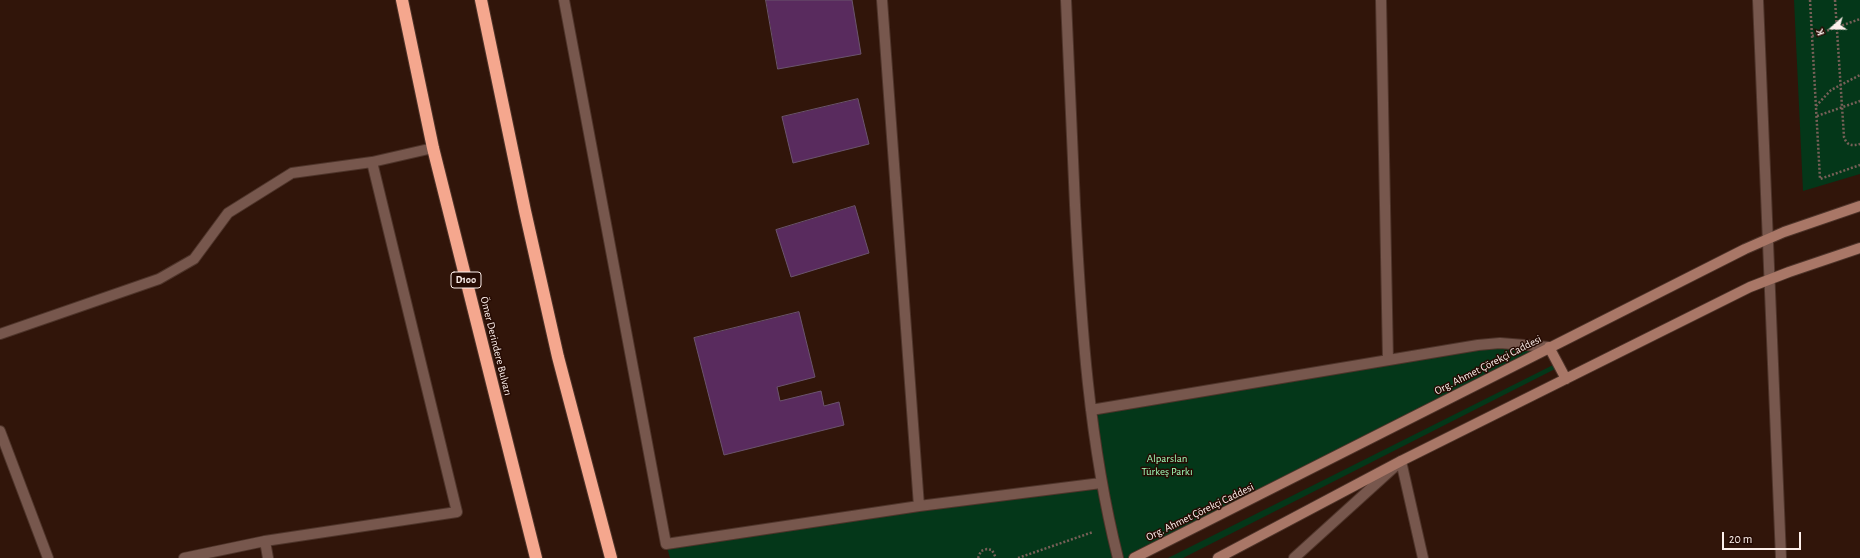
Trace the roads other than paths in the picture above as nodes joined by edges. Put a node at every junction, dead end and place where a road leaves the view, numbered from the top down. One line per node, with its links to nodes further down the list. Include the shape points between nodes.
1 (402, 0): 8 (highway, Ömer Derindere Bulvarı / D100)
2 (481, 0): 28 (highway, via 558,357)
3 (564, 0): 22 (street, via 666,544)
4 (882, 0): 22 (street)
5 (1066, 0): 18 (street, via 1080,297)
6 (1381, 0): 16 (street)
7 (1758, 0): 11 (street)
8 (433, 148): 9 (street); 27 (highway, Ömer Derindere Bulvarı / D100)
9 (372, 162): 14 (street, via 292,173 228,213 194,259 160,279); 23 (street, via 457,512)
10 (1860, 206): 11 (main road, Org. Ahmet Çörekçi Caddesi)
11 (1766, 239): 13 (street); 15 (main road, Org. Ahmet Çörekçi Caddesi)
12 (1860, 248): 13 (main road)
13 (1769, 279): 17 (main road); 34 (street)
14 (0, 334)
15 (1549, 346): 16 (street, via 1500,343); 17 (main road); 30 (main road, Org. Ahmet Çörekçi Caddesi)
16 (1388, 360): 18 (street)
17 (1566, 379): 20 (main road)
18 (1091, 410): 21 (street)
19 (0, 431): 24 (street)
20 (1401, 461): 31 (main road); 32 (street); 33 (street)
21 (1101, 483): 22 (street); 29 (street)
22 (919, 506)
23 (265, 541): 25 (street); 26 (street)
24 (48, 558)
25 (184, 558)
26 (268, 558)
27 (536, 558)
28 (611, 558)
29 (1118, 558)
30 (1134, 558)
31 (1218, 558)
32 (1294, 558)
33 (1423, 558)
34 (1781, 558)

